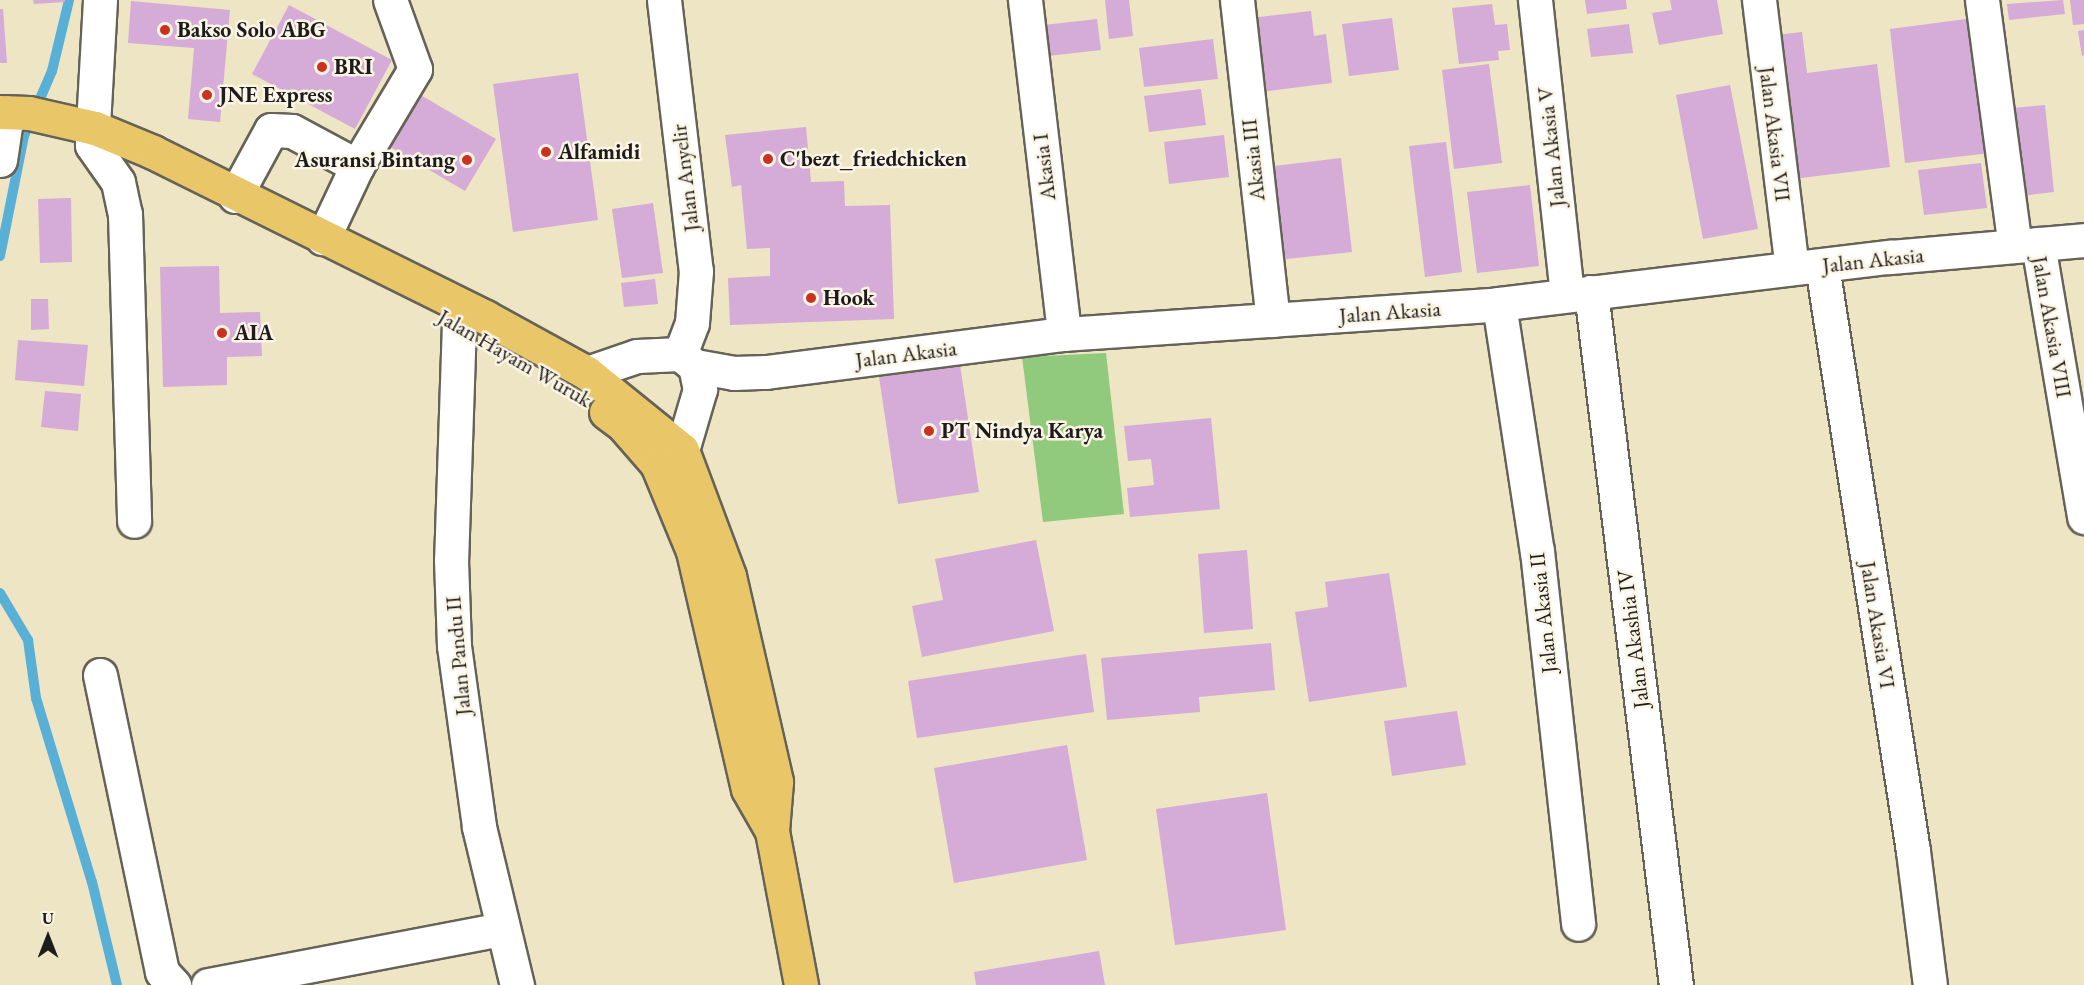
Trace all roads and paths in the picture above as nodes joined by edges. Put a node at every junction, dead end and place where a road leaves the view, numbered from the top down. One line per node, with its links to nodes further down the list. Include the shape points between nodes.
1 (100, 0): 10 (street)
2 (390, 0): 12 (street, via 415,69)
3 (663, 0): 23 (street, Jalan Anyelir, via 696,271)
4 (1024, 0): 22 (street, Akasia I)
5 (1237, 0): 20 (street, Akasia III)
6 (1535, 0): 18 (street, Jalan Akasia V)
7 (1759, 0): 17 (street, Jalan Akasia VII)
8 (1982, 0): 16 (street, Jalan Akasia VIII)
9 (27, 118): 10 (main road, Jalan Hayam Wuruk); 11 (street)
10 (93, 136): 13 (main road, Jalan Hayam Wuruk, via 153,152); 21 (main road, Jalan Hayam Wuruk); 27 (street, via 118,182 125,214)
11 (0, 160)
12 (357, 166): 13 (street, via 292,130 271,130); 14 (street)
13 (235, 196): 14 (main road, Jalan Hayam Wuruk)
14 (323, 238): 24 (main road, Jalan Hayam Wuruk, via 485,317)
15 (2084, 240): 16 (street, Jalan Akasia)
16 (2026, 245): 17 (street, Jalan Akasia); 26 (street, Jalan Akasia VIII)
17 (1807, 267): 18 (street, Jalan Akasia); 37 (street, Jalan Akasia VI, via 1913,851)
18 (1579, 293): 19 (street, Jalan Akasia); 36 (street, Jalan Akashia IV)
19 (1499, 304): 20 (street, Jalan Akasia); 30 (street, Jalan Akasia II, via 1537,551)
20 (1273, 320): 22 (street, Jalan Akasia)
21 (459, 322): 29 (main road, Jalan Hayam Wuruk, via 580,393 623,425 657,464 693,551 748,789); 31 (street, Jalan Pandu II, via 451,560 454,645 479,827)
22 (1064, 334): 23 (street, Jalan Akasia, via 766,372 734,373)
23 (688, 360): 24 (street, Jalan Hayam Wuruk, via 637,356); 25 (street, via 698,401)
24 (587, 373): 25 (main road, Jalan Hayam Wuruk)
25 (682, 450): 29 (main road, Jalan Hayam Wuruk, via 734,599 776,782)
26 (2084, 517)
27 (134, 521)
28 (100, 675): 32 (street, via 162,972)
29 (772, 831): 35 (main road, Jalan Hayam Wuruk)
30 (1578, 924)
31 (502, 929): 33 (street); 34 (street, Jalan Pandu II)
32 (174, 985)
33 (208, 985)
34 (517, 985)
35 (801, 985)
36 (1676, 985)
37 (1930, 985)

